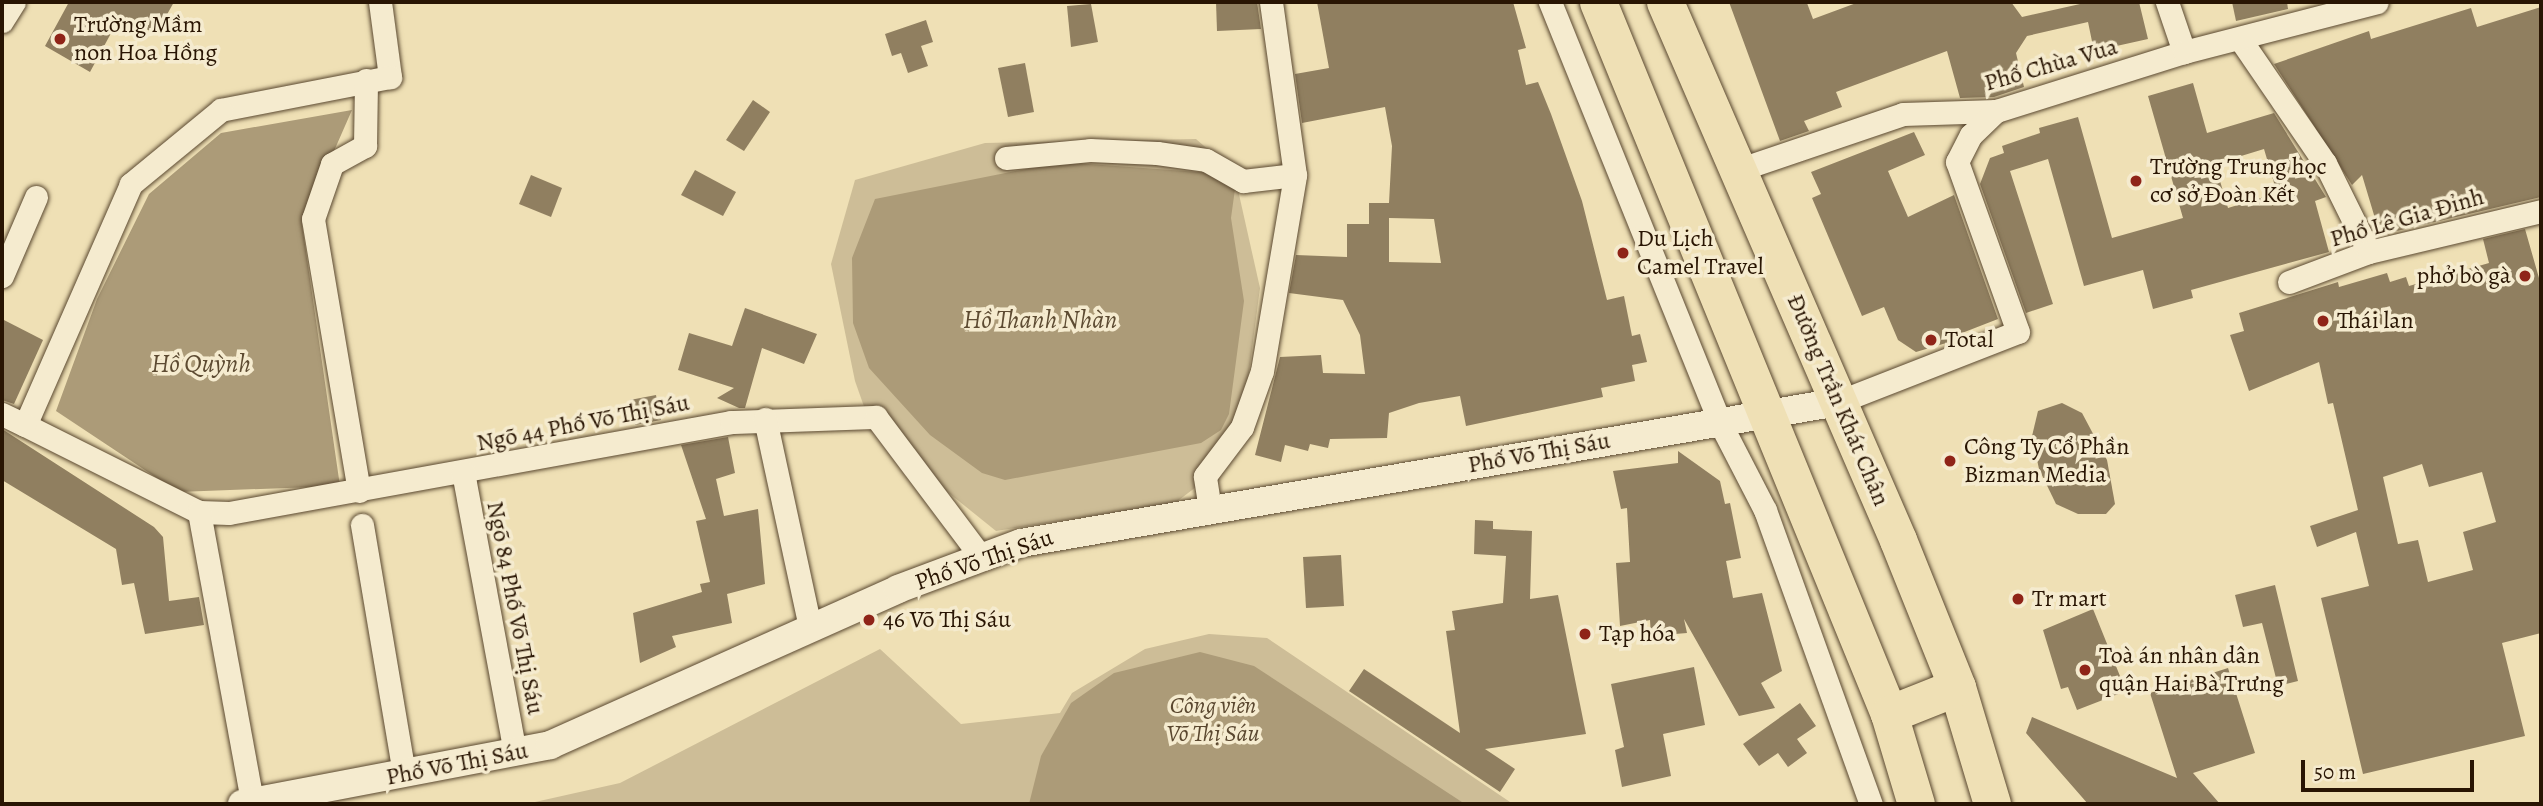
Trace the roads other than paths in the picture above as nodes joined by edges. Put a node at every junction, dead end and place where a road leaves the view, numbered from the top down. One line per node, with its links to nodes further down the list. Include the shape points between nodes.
1 (14, 2): 10 (street)
2 (380, 2): 14 (street, via 398,79)
3 (1271, 2): 18 (street)
4 (1550, 2): 28 (street)
5 (1598, 2): 12 (main road)
6 (1608, 2): 12 (main road)
7 (1665, 2): 17 (main road, Đường Trần Khát Chân)
8 (2167, 2): 13 (street)
9 (2377, 2): 11 (street, Phố Chùa Vua)
10 (2, 21)
11 (2240, 38): 13 (street, Phố Chùa Vua); 21 (street, via 2325,163)
12 (1615, 42): 26 (main road)
13 (2185, 52): 15 (street, Phố Chùa Vua)
14 (366, 80): 29 (street, via 221,110 131,184); 31 (street, via 365,146 332,164 313,219)
15 (1996, 111): 17 (street, Phố Chùa Vua, via 1903,114); 24 (street, via 1970,135 1956,162 2018,332)
16 (1006, 158): 18 (street, via 1090,150 1157,153 1229,168 1243,181)
17 (1738, 170): 24 (main road, Đường Trần Khát Chân)
18 (1296, 175): 32 (street, via 1262,372 1242,427 1205,476)
19 (36, 197): 22 (street)
20 (2541, 211): 21 (street, Phố Lê Gia Đỉnh)
21 (2369, 252): 23 (street, Phố Lê Gia Đỉnh)
22 (2, 276)
23 (2289, 282)
24 (1838, 402): 26 (street, Phố Võ Thị Sáu); 37 (main road, Đường Trần Khát Chân)
25 (2, 414): 29 (street)
26 (1764, 414): 28 (street, Phố Võ Thị Sáu); 38 (main road)
27 (765, 419): 30 (street, Ngõ 44 Phố Võ Thị Sáu); 35 (street, Ngõ 44 Phố Võ Thị Sáu, via 876,417); 36 (street)
28 (1719, 421): 32 (street, Phố Võ Thị Sáu); 42 (street, via 1765,510)
29 (25, 425): 33 (street)
30 (463, 472): 31 (street, Ngõ 44 Phố Võ Thị Sáu); 39 (street, Ngõ 84 Phố Võ Thị Sáu)
31 (359, 491): 33 (street, Ngõ 44 Phố Võ Thị Sáu)
32 (1210, 509): 35 (street, Phố Võ Thị Sáu, via 1061,533)
33 (199, 512): 41 (street)
34 (362, 525): 40 (street)
35 (981, 557): 36 (street, Phố Võ Thị Sáu)
36 (810, 628): 39 (street, Phố Võ Thị Sáu, via 578,735)
37 (1957, 687): 38 (main road); 44 (main road, Đường Trần Khát Chân)
38 (1889, 713): 43 (main road)
39 (515, 753): 40 (street, Phố Võ Thị Sáu)
40 (404, 774): 41 (street, Phố Võ Thị Sáu)
41 (247, 803)
42 (1871, 804)
43 (1916, 804)
44 (1992, 804)

